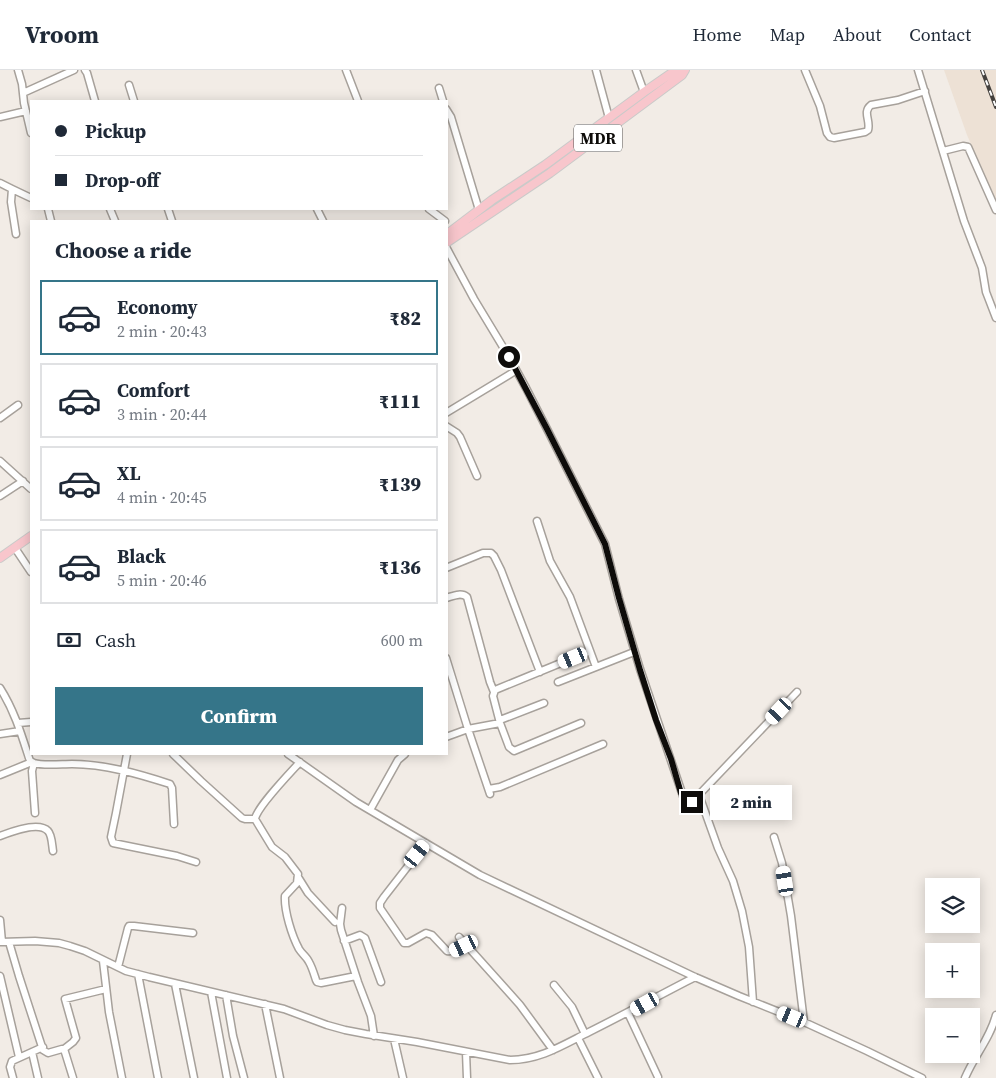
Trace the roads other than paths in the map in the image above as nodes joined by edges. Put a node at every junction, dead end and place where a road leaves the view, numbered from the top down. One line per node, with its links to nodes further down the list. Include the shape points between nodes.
1 (18, 70): 15 (street)
2 (74, 70): 15 (street)
3 (85, 70): 16 (street)
4 (346, 70): 18 (street)
5 (596, 70): 23 (street)
6 (636, 70): 14 (street)
7 (676, 70): 14 (main road, MDR)
8 (685, 70): 38 (main road, MDR, via 615,126)
9 (806, 70): 13 (street, via 827,133 834,138 868,130 866,110 871,105)
10 (918, 70): 13 (street)
11 (129, 85): 17 (street)
12 (439, 88): 19 (street)
13 (925, 91): 25 (street)
14 (644, 92): 23 (main road, MDR)
15 (23, 93): 20 (street)
16 (95, 100)
17 (134, 100)
18 (358, 100)
19 (443, 100)
20 (26, 111): 22 (street); 24 (street)
21 (448, 113): 31 (street)
22 (0, 117)
23 (609, 118): 31 (main road, MDR)
24 (30, 129)
25 (943, 151): 32 (street, via 962,146 968,148); 41 (street)
26 (0, 183): 27 (street)
27 (10, 188): 28 (street); 29 (street); 37 (street)
28 (0, 192)
29 (30, 198)
30 (430, 210): 33 (street)
31 (479, 210): 35 (main road, MDR)
32 (996, 210)
33 (443, 220)
34 (448, 224): 35 (street)
35 (454, 228): 36 (main road, MDR); 38 (street)
36 (448, 232)
37 (16, 234)
38 (461, 234): 39 (main road, MDR)
39 (448, 244)
40 (448, 249): 60 (street, via 530,396 605,544)
41 (996, 318)
42 (512, 373): 44 (street)
43 (18, 405): 45 (street)
44 (448, 412)
45 (0, 418)
46 (448, 427): 48 (street, via 460,437)
47 (0, 461): 49 (street)
48 (477, 476)
49 (23, 481): 50 (street); 51 (street)
50 (30, 488)
51 (0, 496)
52 (537, 521): 59 (street, via 550,561 570,597)
53 (30, 537): 54 (main road)
54 (15, 548): 55 (main road); 57 (street)
55 (1, 555)
56 (448, 567): 63 (street, via 484,553 494,556)
57 (30, 570)
58 (448, 597): 66 (street, via 460,594 467,597)
59 (590, 651): 62 (street); 63 (street)
60 (634, 652): 62 (street); 86 (street, via 685,802 690,804)
61 (448, 664): 73 (street)
62 (596, 667): 64 (street)
63 (540, 672): 66 (street)
64 (558, 682)
65 (0, 688): 71 (street)
66 (494, 692): 70 (street)
67 (797, 692): 86 (street)
68 (544, 703): 70 (street)
69 (30, 722): 71 (street)
70 (500, 722): 72 (street, via 509,747 514,751); 73 (street)
71 (18, 723): 74 (street)
72 (581, 723)
73 (468, 729): 76 (street); 77 (street, via 490,791)
74 (20, 731): 75 (street); 83 (street)
75 (0, 734)
76 (448, 736)
77 (603, 744)
78 (127, 755): 84 (street)
79 (173, 755): 89 (street, via 242,818)
80 (290, 755): 82 (street)
81 (404, 755): 87 (street)
82 (300, 762): 87 (street); 89 (street, via 261,807)
83 (33, 763): 84 (street, via 95,765); 85 (street); 88 (street)
84 (123, 771): 90 (street, via 172,786); 95 (street, via 111,837 113,843)
85 (0, 774)
86 (699, 795): 117 (street, via 742,910)
87 (370, 810): 93 (street)
88 (36, 813)
89 (255, 819): 96 (street, via 272,847 284,857)
90 (174, 824)
91 (0, 836): 94 (street, via 26,828 42,828 49,833)
92 (774, 837): 121 (street, via 790,907)
93 (426, 843): 104 (street, via 384,897 380,908 404,943 426,933 447,951); 110 (street, via 480,874)
94 (53, 851)
95 (196, 862)
96 (298, 877): 99 (street); 109 (street, via 297,883 285,896 285,903 298,948 310,962 317,982)
97 (342, 908): 102 (street, via 340,924)
98 (0, 920): 103 (street)
99 (335, 922)
100 (193, 933): 106 (street, via 129,926)
101 (459, 937): 104 (street)
102 (344, 941): 109 (street); 111 (street, via 360,935 365,938)
103 (4, 942): 105 (street, via 59,943); 126 (street)
104 (467, 946): 128 (street, via 520,1005)
105 (103, 961): 106 (street); 114 (street)
106 (118, 968): 107 (street)
107 (138, 974): 112 (street); 138 (street)
108 (0, 976): 131 (street)
109 (356, 976): 123 (street, via 371,1016)
110 (695, 977): 117 (street); 119 (street)
111 (381, 982)
112 (175, 984): 115 (street); 139 (street)
113 (554, 985): 122 (street, via 572,1007)
114 (106, 989): 127 (street, via 65,1000 76,1038); 137 (street)
115 (210, 992): 116 (street); 140 (street)
116 (226, 995): 118 (street); 141 (street)
117 (753, 1002): 121 (street)
118 (265, 1004): 123 (street); 142 (street)
119 (628, 1013): 122 (street); 133 (street)
120 (996, 1015): 147 (street, via 988,1037)
121 (804, 1022): 132 (street)
122 (586, 1034): 124 (street)
123 (374, 1036): 125 (street)
124 (578, 1038): 128 (street); 145 (street)
125 (394, 1039): 130 (street); 143 (street)
126 (43, 1047): 127 (street, via 48,1053); 129 (street)
127 (64, 1049): 136 (street)
128 (553, 1050): 130 (street, via 522,1060)
129 (32, 1052): 131 (street); 135 (street)
130 (466, 1052): 144 (street)
131 (19, 1057): 134 (street, via 12,1061 10,1067)
132 (913, 1076): 146 (street)
133 (658, 1077)
134 (13, 1078)
135 (38, 1078)
136 (73, 1078)
137 (122, 1078)
138 (158, 1078)
139 (194, 1078)
140 (227, 1078)
141 (244, 1078)
142 (280, 1078)
143 (403, 1078)
144 (467, 1078)
145 (598, 1078)
146 (922, 1078)
147 (965, 1078)

